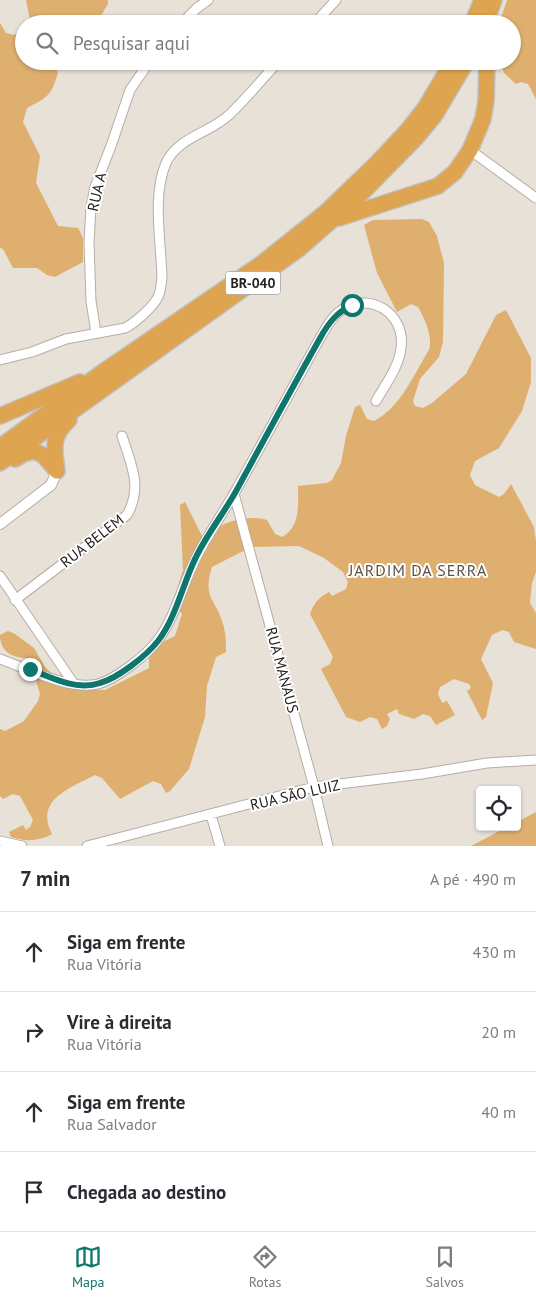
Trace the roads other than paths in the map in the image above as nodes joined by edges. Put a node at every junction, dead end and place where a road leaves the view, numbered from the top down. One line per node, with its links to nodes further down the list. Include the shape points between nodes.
1 (208, 0): 4 (street)
2 (336, 0): 5 (street)
3 (482, 0): 6 (highway)
4 (190, 15)
5 (322, 15)
6 (476, 15)
7 (144, 70): 15 (street, RUA A, via 130,90 91,207 91,301)
8 (270, 70): 15 (street, via 229,115 193,136 169,157 159,204 162,277 158,298 133,324)
9 (448, 70): 17 (highway, BR-040, via 407,131 326,212)
10 (461, 70): 14 (highway, BR-040, via 416,138)
11 (487, 70): 12 (highway, via 483,119)
12 (470, 150): 13 (street); 14 (highway, via 455,172 438,186)
13 (536, 198)
14 (333, 220): 17 (highway, BR-040, via 266,274)
15 (96, 333): 16 (street)
16 (0, 360)
17 (105, 379): 19 (highway); 21 (highway, BR-040); 22 (highway, BR-040); 24 (highway, via 59,430 54,448)
18 (376, 401): 25 (street, via 398,359 402,336 390,312 384,308 372,304 352,305 340,311 323,333)
19 (0, 416)
20 (122, 436): 28 (street, RUA BELEM, via 134,474 136,494 127,514)
21 (0, 447)
22 (0, 463)
23 (0, 468): 24 (highway, via 34,451 43,455)
24 (56, 471): 26 (street, via 51,485)
25 (234, 494): 30 (street, via 198,553 176,608 158,641 100,684); 32 (street, RUA MANAUS)
26 (0, 524)
27 (0, 576): 28 (street)
28 (15, 600): 30 (street)
29 (0, 659): 30 (street)
30 (74, 684)
31 (536, 760): 32 (street, RUA SÃO LUIZ)
32 (314, 787): 33 (street, RUA SÃO LUIZ); 38 (street, RUA MANAUS)
33 (211, 815): 36 (street, RUA SÃO LUIZ); 37 (street)
34 (0, 840): 35 (street)
35 (22, 846)
36 (87, 846)
37 (220, 846)
38 (328, 846)

